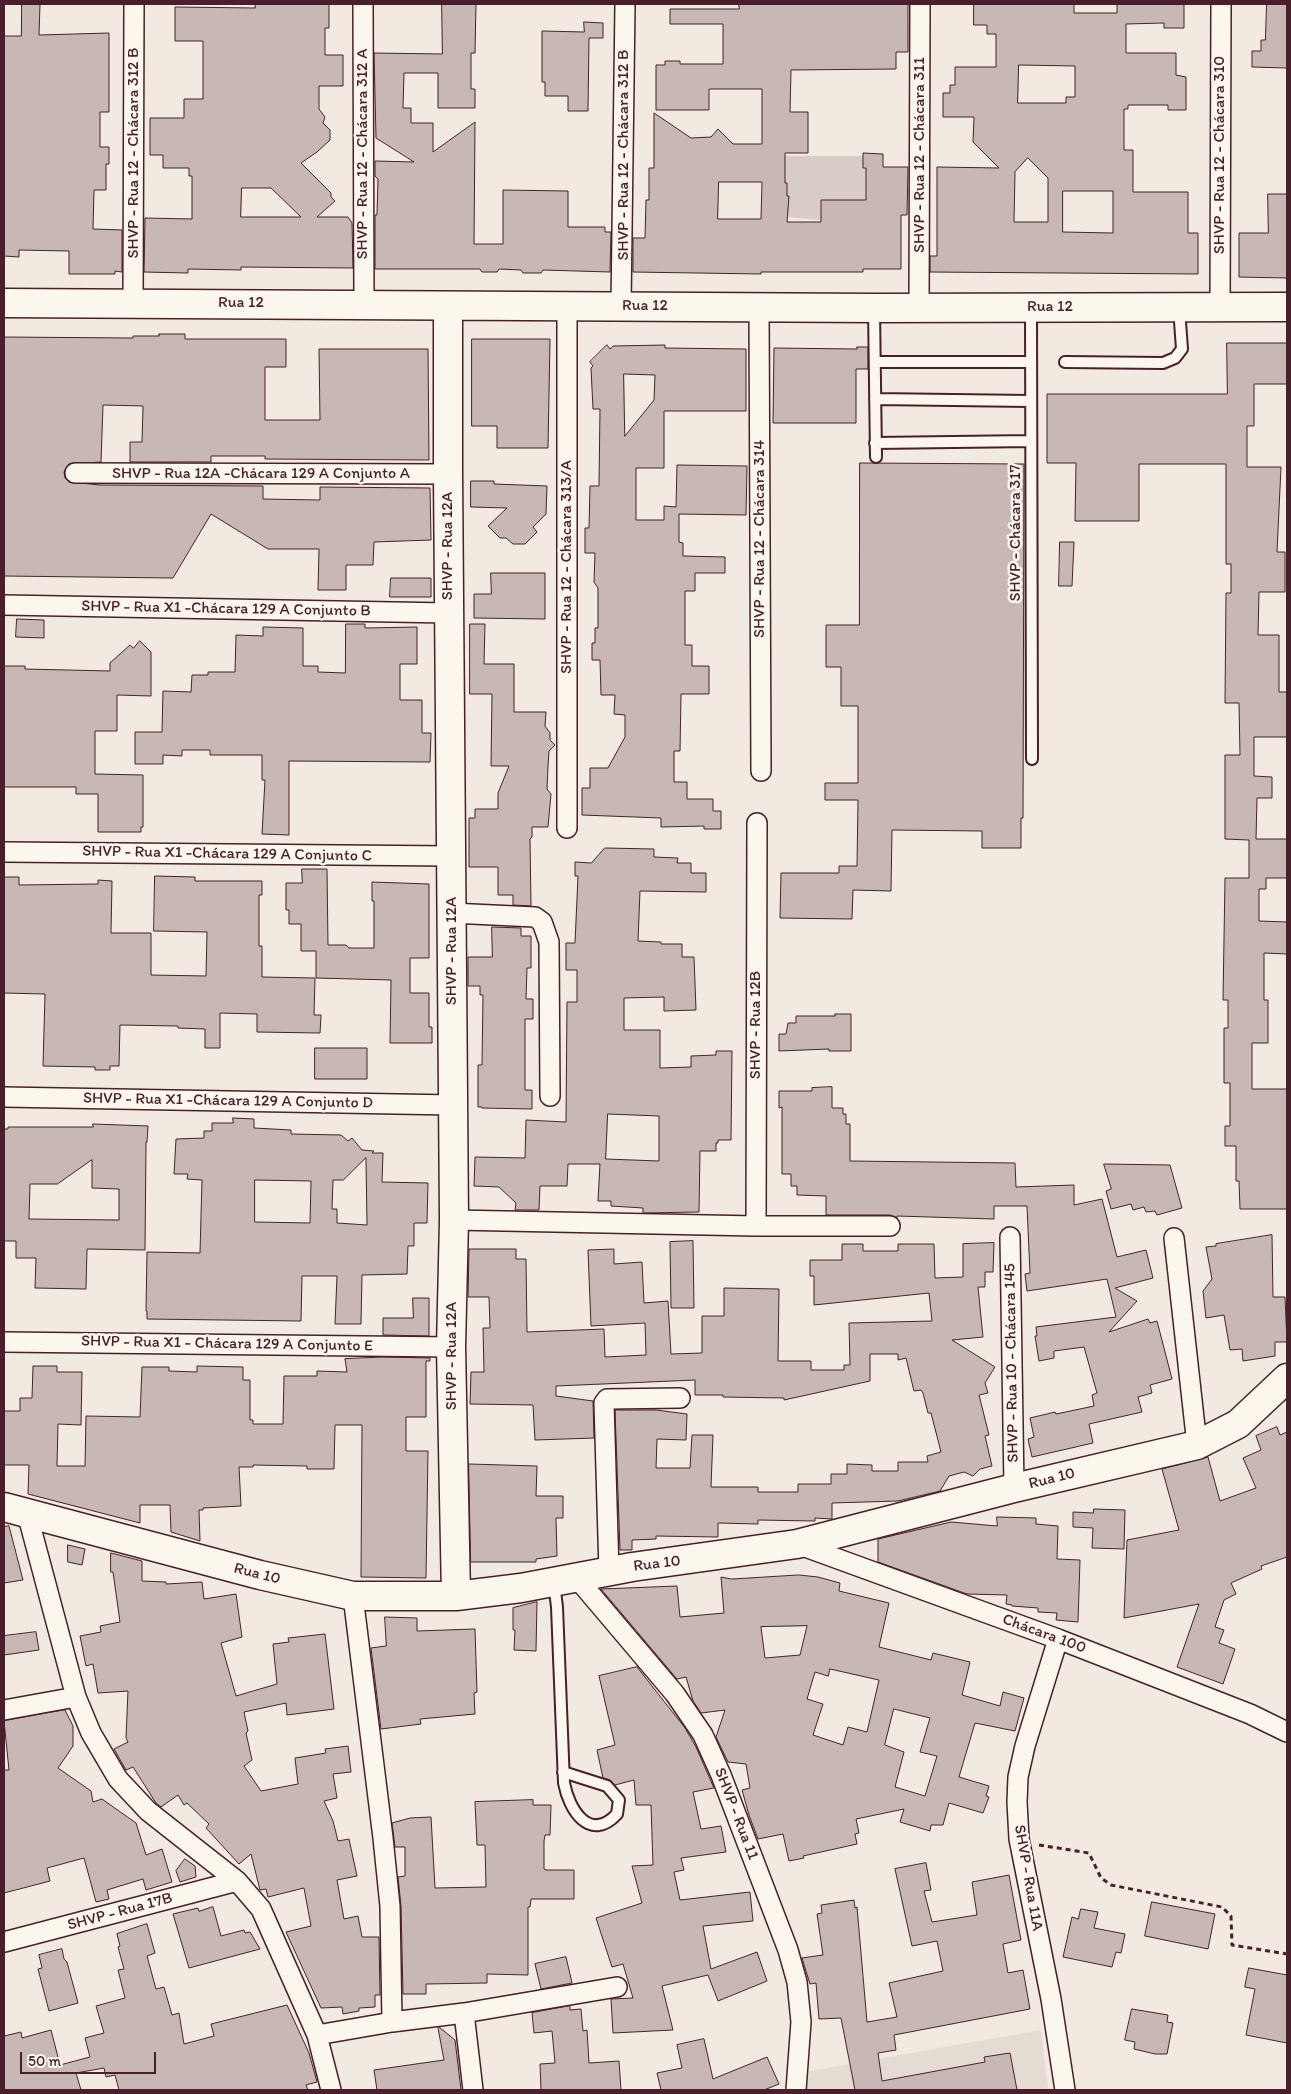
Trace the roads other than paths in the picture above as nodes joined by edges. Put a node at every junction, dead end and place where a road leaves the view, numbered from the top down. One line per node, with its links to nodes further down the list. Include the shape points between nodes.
1 (134, 4): 6 (street, SHVP - Rua 12 - Chácara 312 B)
2 (363, 4): 8 (street, SHVP - Rua 12 - Chácara 312 A)
3 (625, 4): 11 (street, SHVP - Rua 12 - Chácara 312 B)
4 (920, 4): 13 (street, SHVP - Rua 12 - Chácara 311)
5 (1221, 4): 16 (street, SHVP - Rua 12 - Chácara 310)
6 (133, 303): 7 (street, Rua 12); 8 (street, Rua 12)
7 (4, 304)
8 (364, 304): 9 (street, Rua 12)
9 (448, 306): 10 (street, Rua 12); 28 (street, SHVP - Rua 12A)
10 (567, 306): 11 (street, Rua 12); 34 (street, SHVP - Rua 12 - Chácara 313/A)
11 (621, 306): 12 (street, Rua 12)
12 (759, 307): 18 (street, Rua 12); 32 (street, SHVP - Rua 12 - Chácara 314)
13 (919, 307): 14 (street, Rua 12); 18 (street, Rua 12)
14 (1031, 307): 15 (street, Rua 12); 20 (lane, SHVP - Chácara 317)
15 (1179, 307): 16 (street, Rua 12); 21 (lane, via 1182,349 1175,358 1163,363)
16 (1220, 307): 17 (street, Rua 12)
17 (1287, 307)
18 (874, 308): 19 (lane)
19 (875, 362): 20 (lane); 22 (lane)
20 (1030, 362): 23 (lane, SHVP - Chácara 317)
21 (1065, 362)
22 (875, 399): 23 (lane); 25 (lane)
23 (1030, 401): 24 (lane, SHVP - Chácara 317)
24 (1031, 441): 25 (lane); 31 (lane, SHVP - Chácara 317)
25 (876, 443): 26 (lane)
26 (876, 457)
27 (75, 473): 28 (street, SHVP - Rua 12A -Chácara 129 A Conjunto A)
28 (448, 474): 30 (street, SHVP - Rua 12A)
29 (4, 605): 30 (street, SHVP - Rua X1 -Chácara 129 A Conjunto B)
30 (448, 613): 36 (street, SHVP - Rua 12A)
31 (1032, 759)
32 (761, 771)
33 (758, 823): 42 (street, SHVP - Rua 12B)
34 (567, 828)
35 (4, 852): 36 (street, SHVP - Rua X1 -Chácara 129 A Conjunto C)
36 (451, 856): 37 (street, SHVP - Rua 12A)
37 (451, 913): 38 (street, via 535,917 542,922 549,942); 40 (street, SHVP - Rua 12A)
38 (550, 1096)
39 (4, 1097): 40 (street, SHVP - Rua X1 -Chácara 129 A Conjunto D)
40 (453, 1105): 41 (street, SHVP - Rua 12A)
41 (454, 1220): 42 (street); 47 (street, SHVP - Rua 12A)
42 (756, 1226): 43 (street)
43 (890, 1226)
44 (1010, 1237): 51 (street, SHVP - Rua 10 - Chácara 145)
45 (1174, 1238): 50 (street)
46 (4, 1342): 47 (street, SHVP - Rua X1 - Chácara 129 A Conjunto E)
47 (451, 1347): 57 (street, SHVP - Rua 12A)
48 (1287, 1378): 50 (street, Rua 10, via 1238,1424)
49 (680, 1398): 54 (street, via 608,1399 604,1402)
50 (1197, 1445): 51 (street, Rua 10)
51 (1014, 1488): 53 (street, Rua 10)
52 (16, 1510): 56 (street, Rua 10, via 260,1575); 59 (street)
53 (797, 1544): 54 (street, Rua 10); 58 (street, Chácara 100)
54 (609, 1571): 55 (street, Rua 10)
55 (565, 1580): 57 (street, Rua 10); 62 (lane, via 556,1607); 71 (street, SHVP - Rua 11, via 674,1694 703,1735 788,1950 797,1982 801,2022)
56 (353, 1596): 57 (street, Rua 10); 67 (street, via 390,1906)
57 (456, 1596)
58 (1058, 1639): 61 (street, Chácara 100, via 1250,1714); 72 (street, SHVP - Rua 11A, via 1018,1777 1019,1839)
59 (76, 1697): 60 (street); 63 (street, via 91,1732 118,1779 148,1811)
60 (4, 1710)
61 (1287, 1732)
62 (563, 1772): 62 (lane, via 567,1800 583,1820 594,1826 608,1823 618,1814 619,1800 607,1786)
63 (237, 1881): 64 (street, SHVP - Rua 17B); 68 (street, via 261,1910)
64 (4, 1942)
65 (617, 1987): 66 (street)
66 (464, 2013): 67 (street); 70 (street)
67 (392, 2022): 68 (street)
68 (317, 2035): 69 (street)
69 (331, 2090)
70 (473, 2090)
71 (796, 2090)
72 (1065, 2090)

